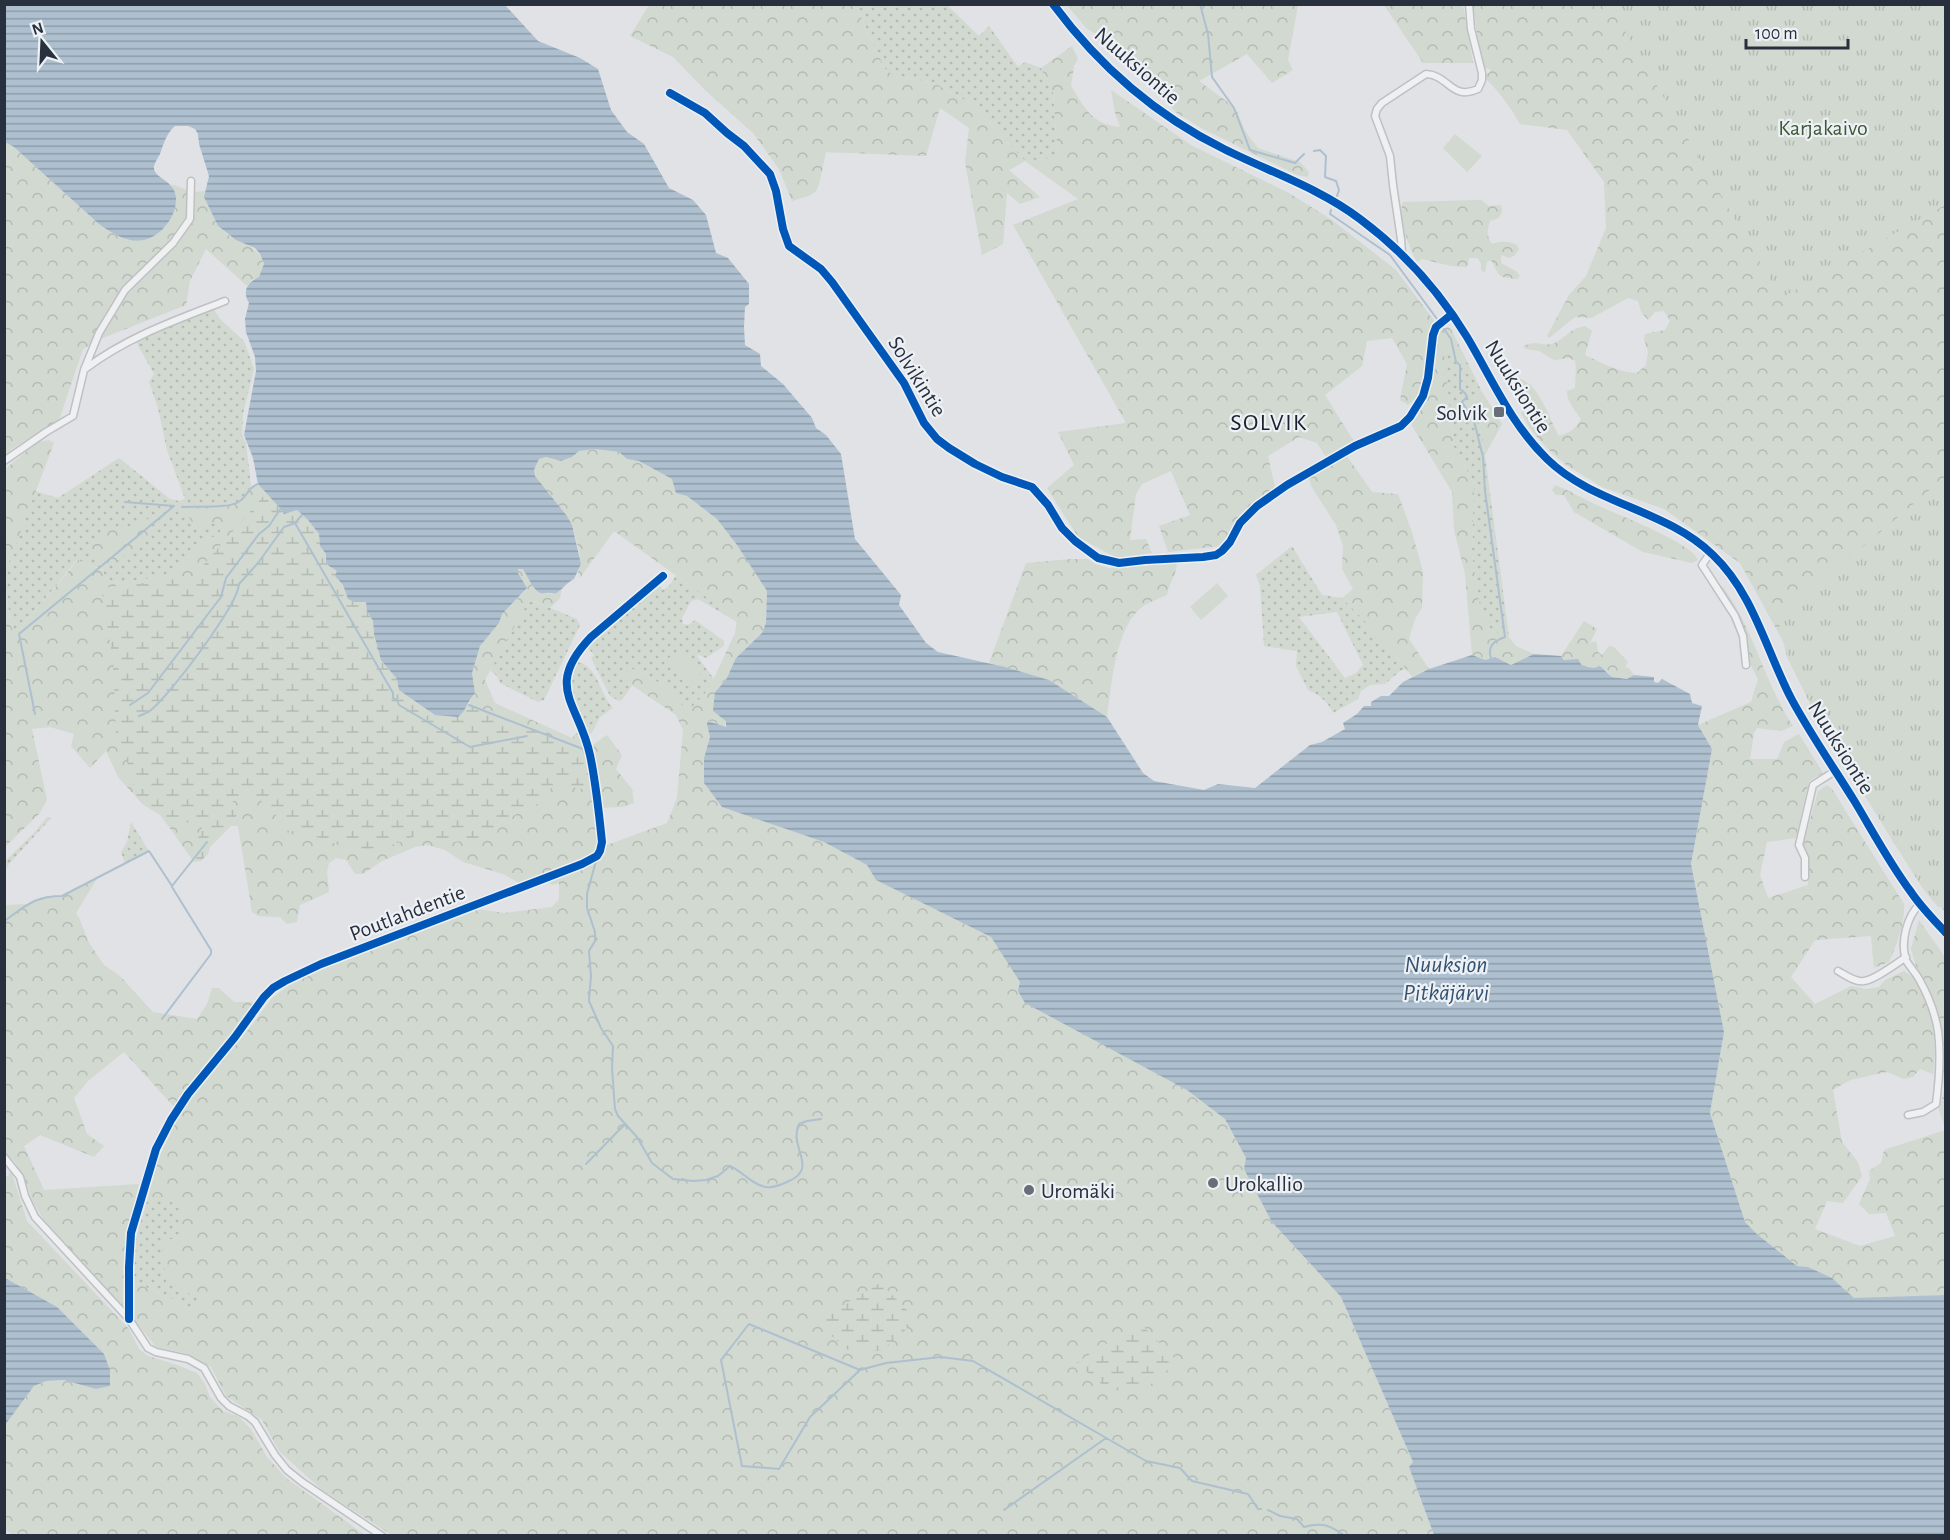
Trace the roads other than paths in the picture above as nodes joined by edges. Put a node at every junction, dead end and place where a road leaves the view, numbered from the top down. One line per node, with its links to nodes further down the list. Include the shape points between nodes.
1 (1053, 4): 5 (street, Nuuksiontie, via 1100,61 1148,103 1203,138 1339,204)
2 (1468, 4): 5 (street, via 1482,73 1478,89 1461,93 1426,74 1382,103 1375,116 1390,156)
3 (670, 93): 7 (street, Solvikintie, via 705,113 770,174 789,246 832,282 904,383 924,423 937,439 975,464 1032,486 1075,542 1103,560 1119,563 1216,555 1257,506 1287,485 1355,446 1401,426 1423,396 1432,335)
4 (191, 181): 8 (street, via 190,219 173,243 125,290 99,333)
5 (1402, 254): 7 (street, Nuuksiontie)
6 (225, 301): 8 (street, via 128,341)
7 (1452, 314): 10 (street, Nuuksiontie, via 1511,415 1549,461 1579,484 1675,527)
8 (84, 370): 9 (street, via 73,416)
9 (4, 461)
10 (1711, 552): 12 (street, via 1702,564 1735,616 1743,636); 13 (street, Nuuksiontie, via 1744,594 1785,687)
11 (663, 576): 21 (street, Poutlahdentie, via 591,636 567,672 571,705 590,755 602,842 597,856 321,964 268,993 188,1094 162,1135 131,1233)
12 (1746, 665)
13 (1835, 771): 14 (street, via 1813,785 1798,845 1805,858); 15 (street, Nuuksiontie)
14 (1805, 877)
15 (1920, 904): 16 (street, Nuuksiontie); 17 (street, via 1904,937)
16 (1946, 933)
17 (1906, 957): 18 (street, via 1864,981); 19 (street, via 1932,1007 1938,1032 1939,1073 1936,1104)
18 (1838, 971)
19 (1908, 1115)
20 (4, 1157): 21 (street, via 20,1177 35,1217)
21 (129, 1319): 22 (street, via 147,1348 188,1359 204,1368 221,1398 255,1422 287,1470)
22 (382, 1536)

